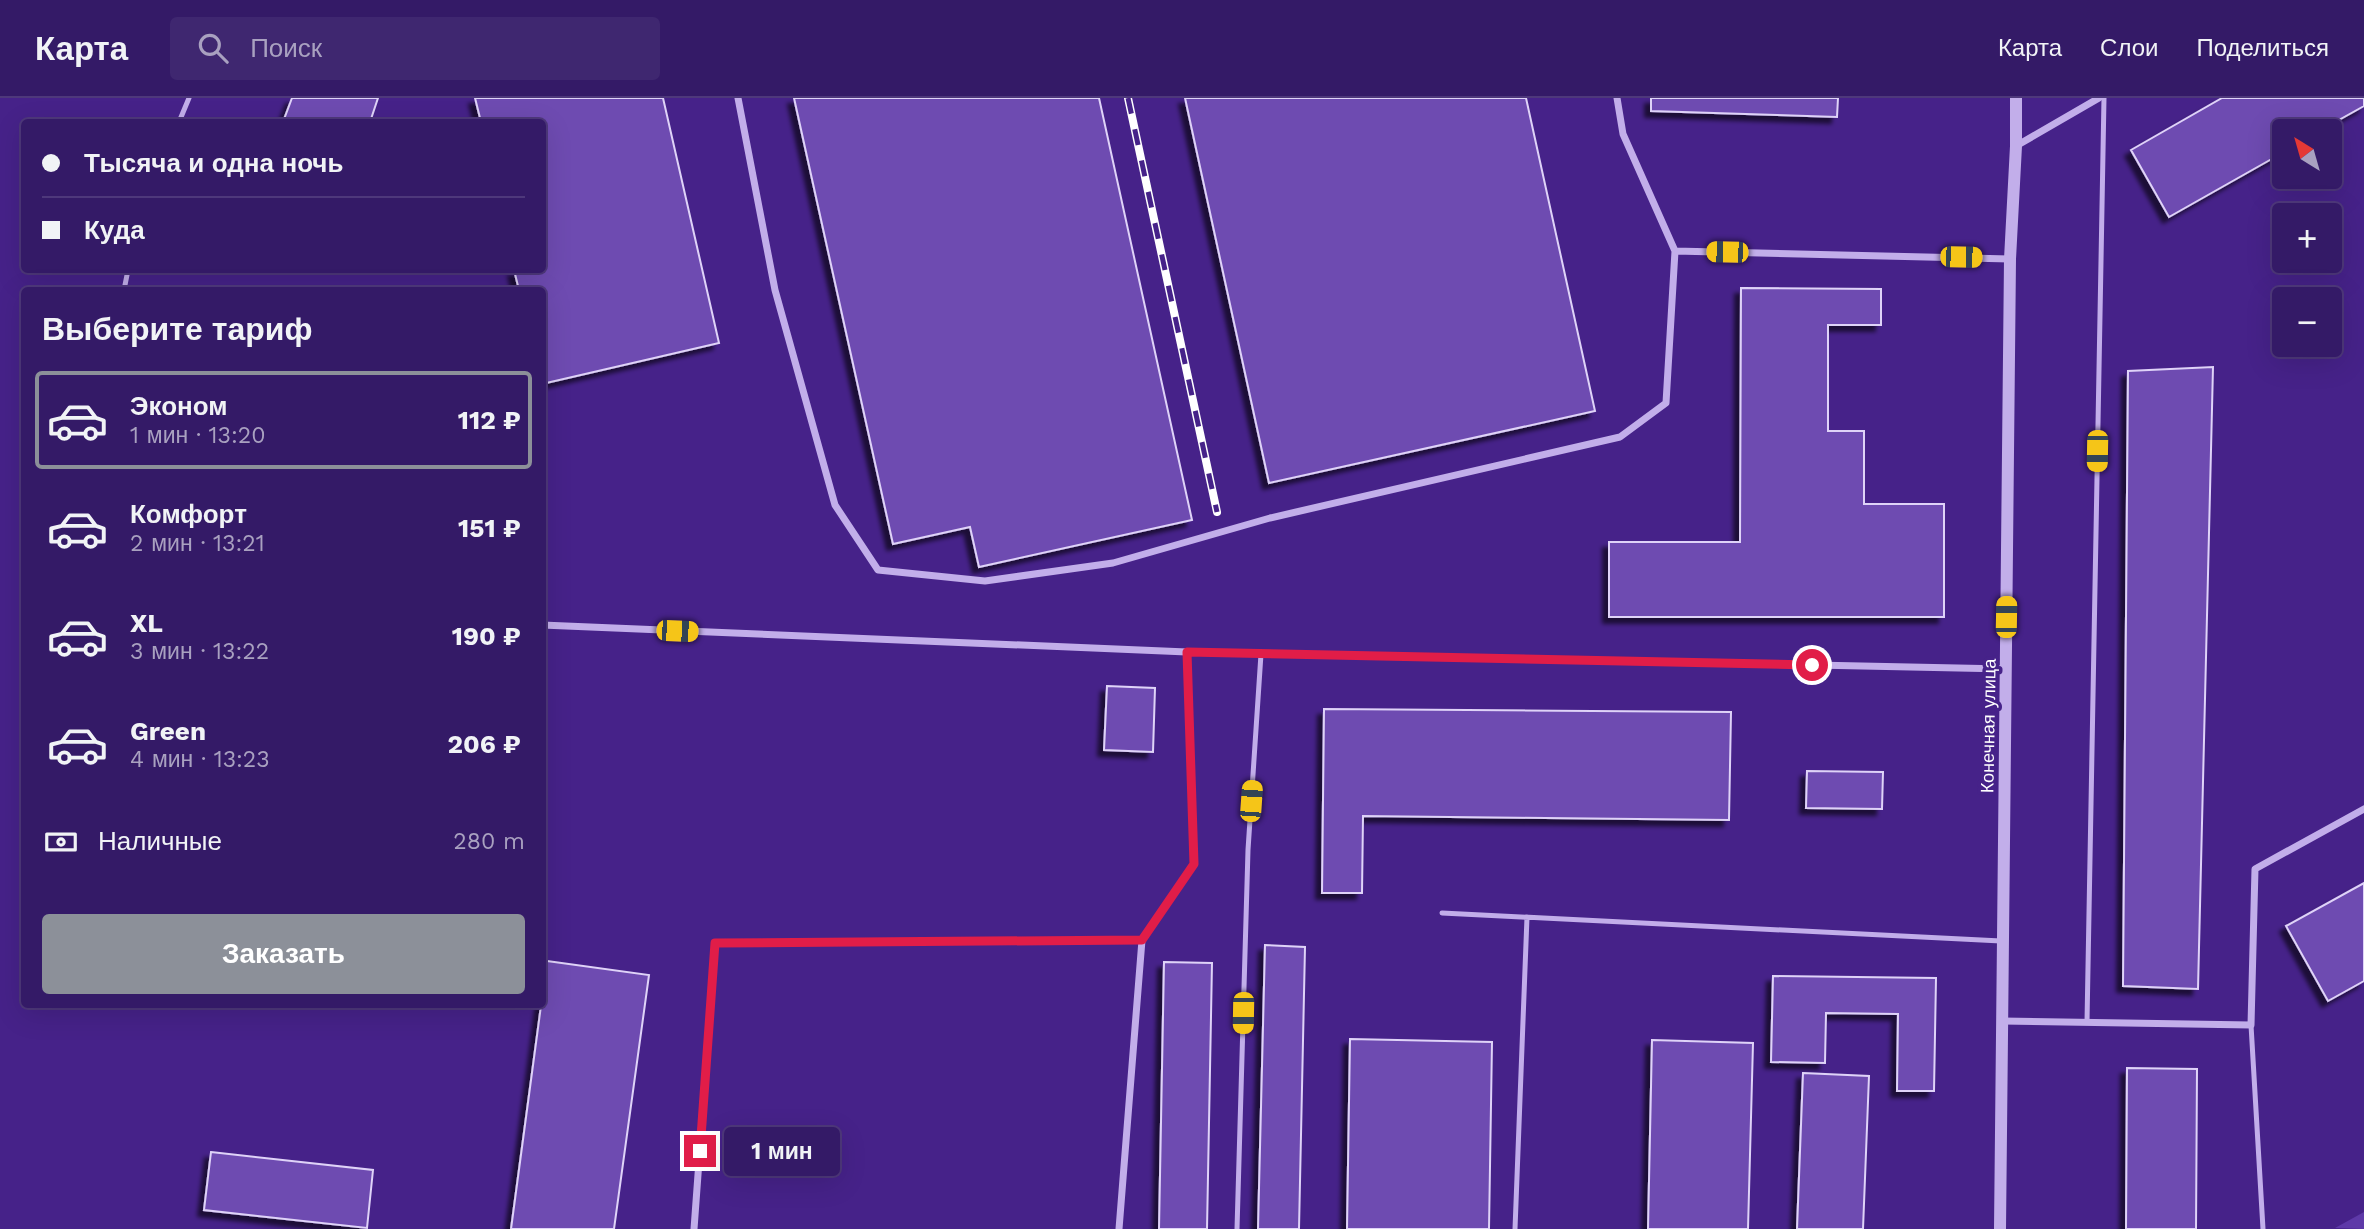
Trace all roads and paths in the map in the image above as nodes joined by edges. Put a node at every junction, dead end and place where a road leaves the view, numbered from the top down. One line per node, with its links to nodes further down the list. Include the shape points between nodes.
1 (189, 98): 6 (lane)
2 (738, 98): 8 (street, via 775,290 835,505 878,570 985,581 1113,563 1270,518 1620,437 1666,403)
3 (1617, 98): 8 (street, via 1623,134)
4 (2016, 98): 7 (street, Конечная улица)
5 (2101, 98): 7 (street); 20 (lane)
6 (180, 119)
7 (2017, 146): 9 (street, Конечная улица)
8 (1675, 251): 9 (street)
9 (2010, 259): 13 (street, Конечная улица)
10 (546, 625): 11 (street)
11 (1187, 652): 12 (street); 17 (street, via 1194,864)
12 (1261, 654): 13 (street); 24 (lane, via 1248,850)
13 (2006, 669): 18 (street, Конечная улица)
14 (2364, 809): 21 (street, via 2255,869)
15 (1441, 913): 16 (lane)
16 (1527, 917): 18 (lane); 25 (lane)
17 (1142, 940): 22 (street, via 715,943); 23 (street)
18 (2003, 941): 19 (street, Конечная улица)
19 (2002, 1021): 20 (street); 26 (street, Конечная улица)
20 (2087, 1022): 21 (street)
21 (2251, 1025): 27 (lane)
22 (694, 1229)
23 (1119, 1229)
24 (1237, 1229)
25 (1515, 1229)
26 (2000, 1229)
27 (2263, 1229)

